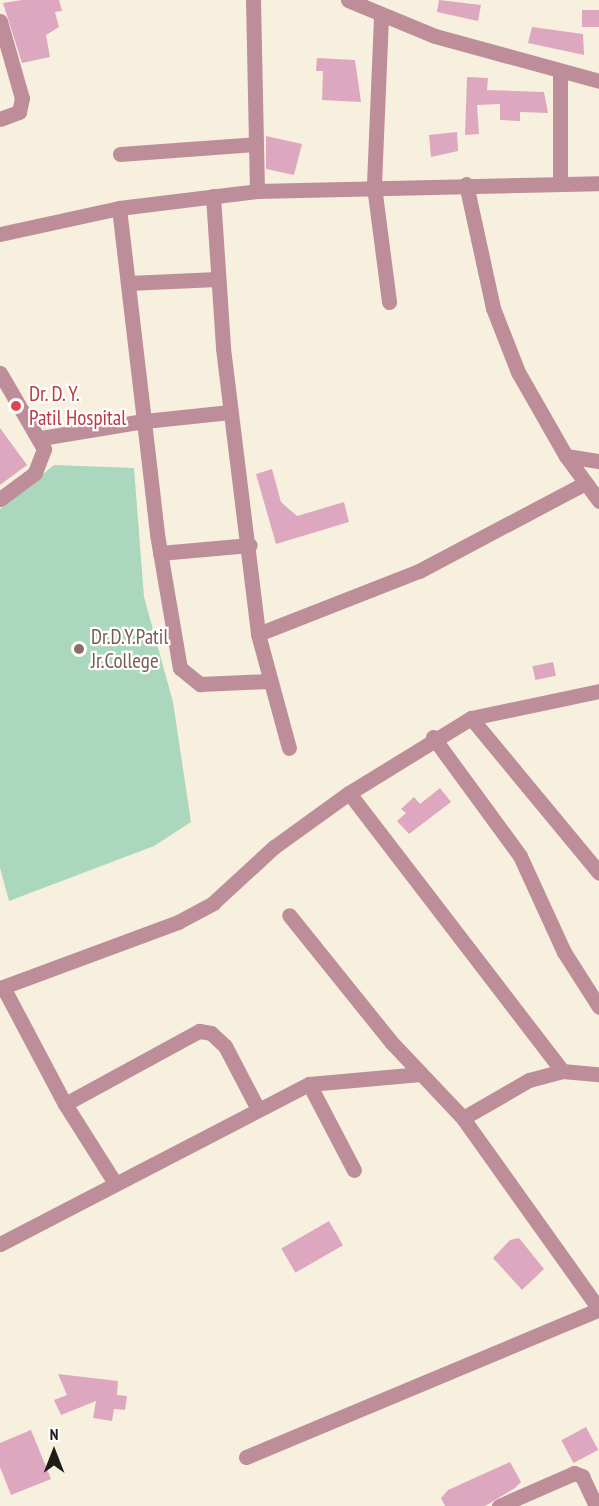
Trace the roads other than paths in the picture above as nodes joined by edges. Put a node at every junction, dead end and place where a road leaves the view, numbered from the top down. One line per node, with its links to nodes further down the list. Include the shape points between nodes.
1 (253, 0): 8 (street)
2 (348, 0): 3 (street)
3 (381, 17): 5 (street); 13 (street)
4 (0, 21): 7 (street, via 22,98 19,112)
5 (560, 73): 6 (street); 10 (street)
6 (599, 81)
7 (0, 119)
8 (255, 144): 9 (street); 14 (street)
9 (120, 154)
10 (560, 182): 11 (street); 12 (street)
11 (599, 183)
12 (466, 184): 13 (street); 25 (street, via 493,308 518,372)
13 (374, 186): 14 (street); 20 (street)
14 (257, 191): 15 (street)
15 (213, 196): 16 (street); 18 (street)
16 (119, 208): 17 (street); 19 (street)
17 (0, 234)
18 (217, 279): 19 (street); 22 (street)
19 (128, 284): 23 (street)
20 (389, 302)
21 (0, 373): 24 (street)
22 (230, 412): 23 (street); 30 (street)
23 (144, 421): 24 (street); 31 (street)
24 (41, 438): 28 (street, via 41,465)
25 (566, 456): 26 (street); 27 (street)
26 (599, 461)
27 (585, 483): 29 (street); 32 (street, via 419,571)
28 (0, 499)
29 (599, 501)
30 (250, 545): 31 (street); 32 (street)
31 (160, 553): 33 (street, via 175,652 188,678 214,684)
32 (258, 634): 33 (street)
33 (268, 681): 37 (street)
34 (599, 691): 35 (street)
35 (471, 718): 36 (street); 39 (street)
36 (433, 737): 38 (street); 42 (street, via 520,856 564,952)
37 (289, 748)
38 (349, 793): 41 (street, via 274,847 213,903 178,922); 43 (street)
39 (599, 873)
40 (290, 915): 44 (street)
41 (1, 988): 47 (street)
42 (599, 1007)
43 (562, 1071): 45 (street); 49 (street, via 507,1089)
44 (421, 1074): 46 (street); 49 (street)
45 (599, 1074)
46 (309, 1084): 48 (street); 50 (street)
47 (65, 1104): 48 (street, via 199,1031 211,1033 225,1046); 51 (street)
48 (258, 1109): 51 (street)
49 (463, 1118): 53 (street, via 598,1309)
50 (354, 1170)
51 (115, 1183): 52 (street)
52 (0, 1244)
53 (246, 1457)
54 (499, 1506): 55 (street, via 573,1473 582,1476)
55 (596, 1506)

